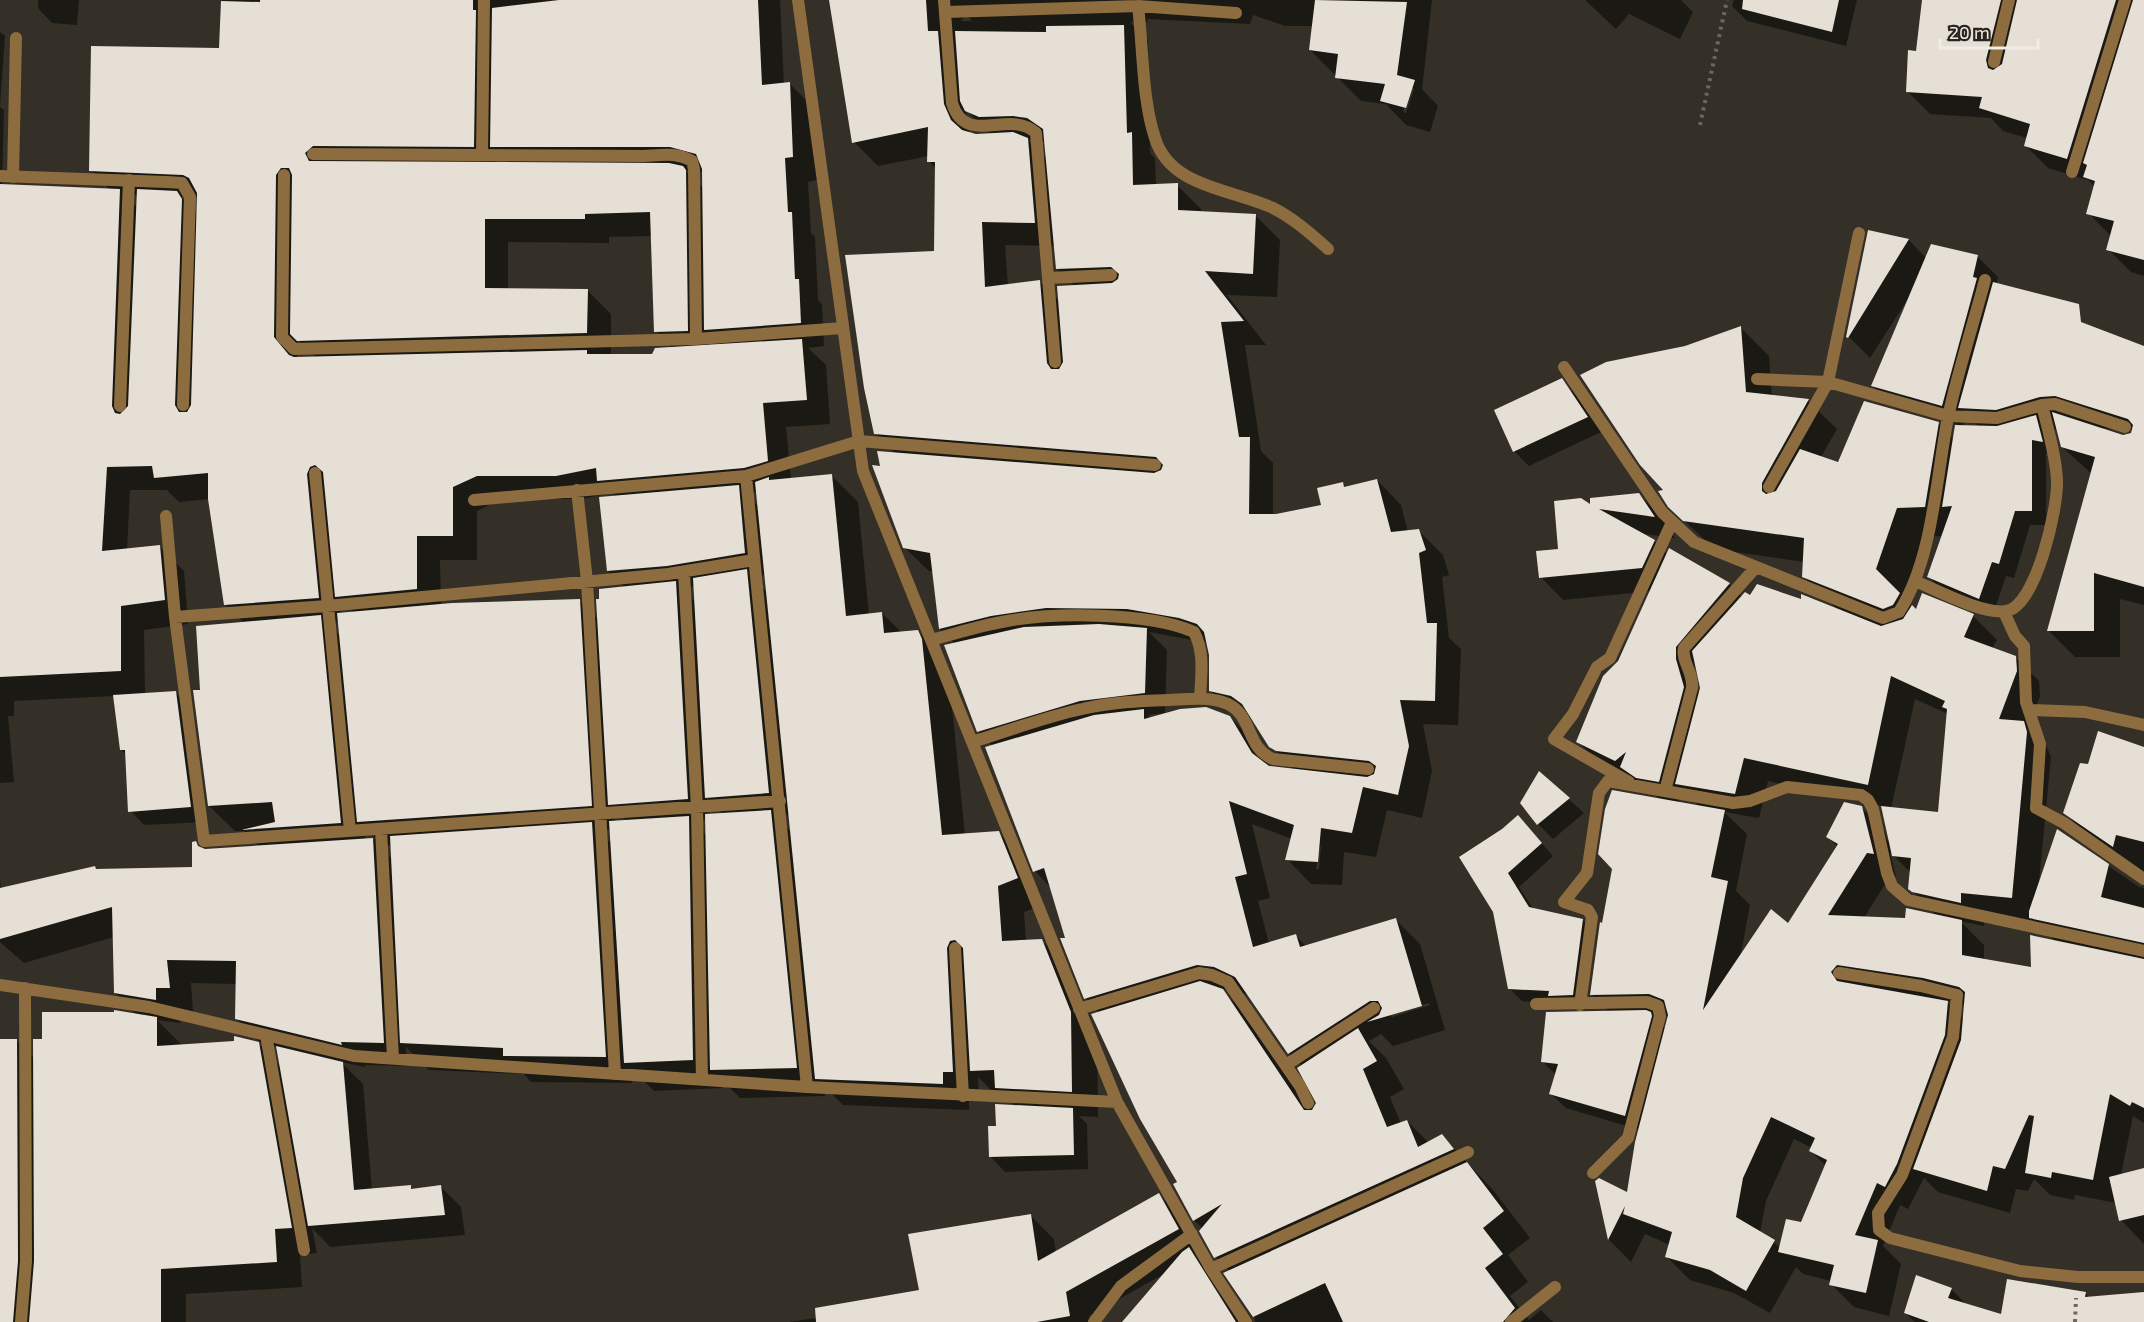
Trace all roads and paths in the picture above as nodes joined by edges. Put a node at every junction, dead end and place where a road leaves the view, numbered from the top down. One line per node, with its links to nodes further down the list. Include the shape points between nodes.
1 (484, 0): 14 (street)
2 (798, 0): 25 (street)
3 (1727, 0): 12 (path)
4 (2009, 0): 11 (street)
5 (2125, 0): 15 (street)
6 (1108, 3): 7 (street); 8 (street)
7 (945, 6): 23 (street, via 952,103 957,117 975,125 1019,124 1036,133)
8 (1138, 6): 9 (street); 21 (street, via 1151,122 1162,154 1177,170 1198,183 1261,203 1291,219)
9 (1236, 13)
10 (16, 38): 18 (street)
11 (1994, 62)
12 (1700, 125)
13 (313, 154): 14 (street)
14 (482, 154): 26 (street, via 674,154 692,161)
15 (2072, 171)
16 (285, 175): 26 (street, via 282,337 294,349)
17 (0, 176): 18 (street)
18 (13, 177): 19 (street)
19 (129, 180): 31 (street, via 182,183 190,197); 33 (street)
20 (1859, 233): 30 (street)
21 (1328, 249)
22 (1111, 275): 23 (street)
23 (1049, 278): 27 (street)
24 (1985, 280): 34 (street)
25 (843, 328): 26 (street); 36 (street)
26 (696, 339)
27 (1055, 362)
28 (1564, 367): 44 (street)
29 (1757, 379): 30 (street)
30 (1828, 382): 34 (street); 40 (street)
31 (183, 405)
32 (2042, 405): 34 (street, via 1997,418); 35 (street, via 2064,406); 51 (street, via 2057,480 2055,513 2028,592 2019,604)
33 (120, 406)
34 (1948, 416): 49 (street, via 1937,491)
35 (2125, 427)
36 (859, 441): 37 (street); 39 (street); 53 (street, via 863,471)
37 (1155, 465)
38 (315, 473): 50 (street)
39 (747, 476): 41 (street); 45 (street)
40 (1769, 487)
41 (577, 490): 42 (street); 48 (street)
42 (474, 500)
43 (166, 516): 52 (street)
44 (1672, 522): 46 (street, via 1694,542); 59 (street, via 1610,658 1597,667 1573,714 1554,739)
45 (754, 560): 47 (street); 61 (street)
46 (1756, 567): 49 (street, via 1883,618 1899,612); 60 (street, via 1684,648 1692,688)
47 (684, 572): 48 (street); 62 (street)
48 (587, 581): 50 (street); 63 (street)
49 (1915, 581): 51 (street, via 1983,608)
50 (327, 606): 52 (street); 65 (street)
51 (2004, 612): 55 (street, via 2014,636 2024,646)
52 (175, 616): 65 (street, via 204,841)
53 (931, 640): 54 (street, via 1003,621 1036,618 1107,617 1172,624 1194,633 1199,641); 57 (street)
54 (1200, 698): 57 (street, via 1120,702 1081,709); 58 (street, via 1235,708 1263,755)
55 (2029, 710): 56 (street, via 2085,712); 66 (street, via 2040,744 2036,808)
56 (2144, 725)
57 (972, 742): 75 (street)
58 (1368, 770)
59 (1638, 787): 60 (street); 73 (street, via 1608,781 1599,793 1587,873 1564,902 1588,910 1592,917)
60 (1665, 791): 68 (street, via 1733,803 1787,787 1861,795 1873,808 1893,886 1908,900)
61 (780, 801): 62 (street); 81 (street)
62 (697, 808): 63 (street); 80 (street)
63 (600, 814): 64 (street); 79 (street)
64 (381, 829): 65 (street); 77 (street)
65 (350, 831)
66 (2144, 879)
67 (955, 948): 82 (street)
68 (2144, 951)
69 (1839, 972): 90 (street, via 1957,995 1953,1037 1902,1175 1878,1213 1879,1230 1890,1238 2020,1271 2078,1277)
70 (0, 985): 71 (street)
71 (25, 988): 76 (street, via 149,1007); 92 (street, via 26,1261)
72 (1536, 1004): 73 (street)
73 (1580, 1005): 86 (street, via 1647,1002 1658,1006 1660,1016 1628,1138)
74 (1374, 1008): 78 (street)
75 (1079, 1009): 78 (street, via 1199,973 1212,975 1228,982); 83 (street)
76 (266, 1035): 77 (street, via 354,1056); 88 (street)
77 (393, 1058): 79 (street)
78 (1286, 1065): 84 (street)
79 (615, 1074): 80 (street)
80 (702, 1080): 81 (street)
81 (807, 1087): 82 (street)
82 (963, 1096): 83 (street)
83 (1117, 1102): 87 (street)
84 (1308, 1103)
85 (1468, 1152): 89 (street)
86 (1593, 1173)
87 (1192, 1234): 89 (street); 93 (street, via 1121,1286)
88 (304, 1250)
89 (1211, 1269): 94 (street)
90 (2144, 1277)
91 (1555, 1287): 95 (street)
92 (21, 1322)
93 (1094, 1322)
94 (1246, 1322)
95 (1511, 1322)

